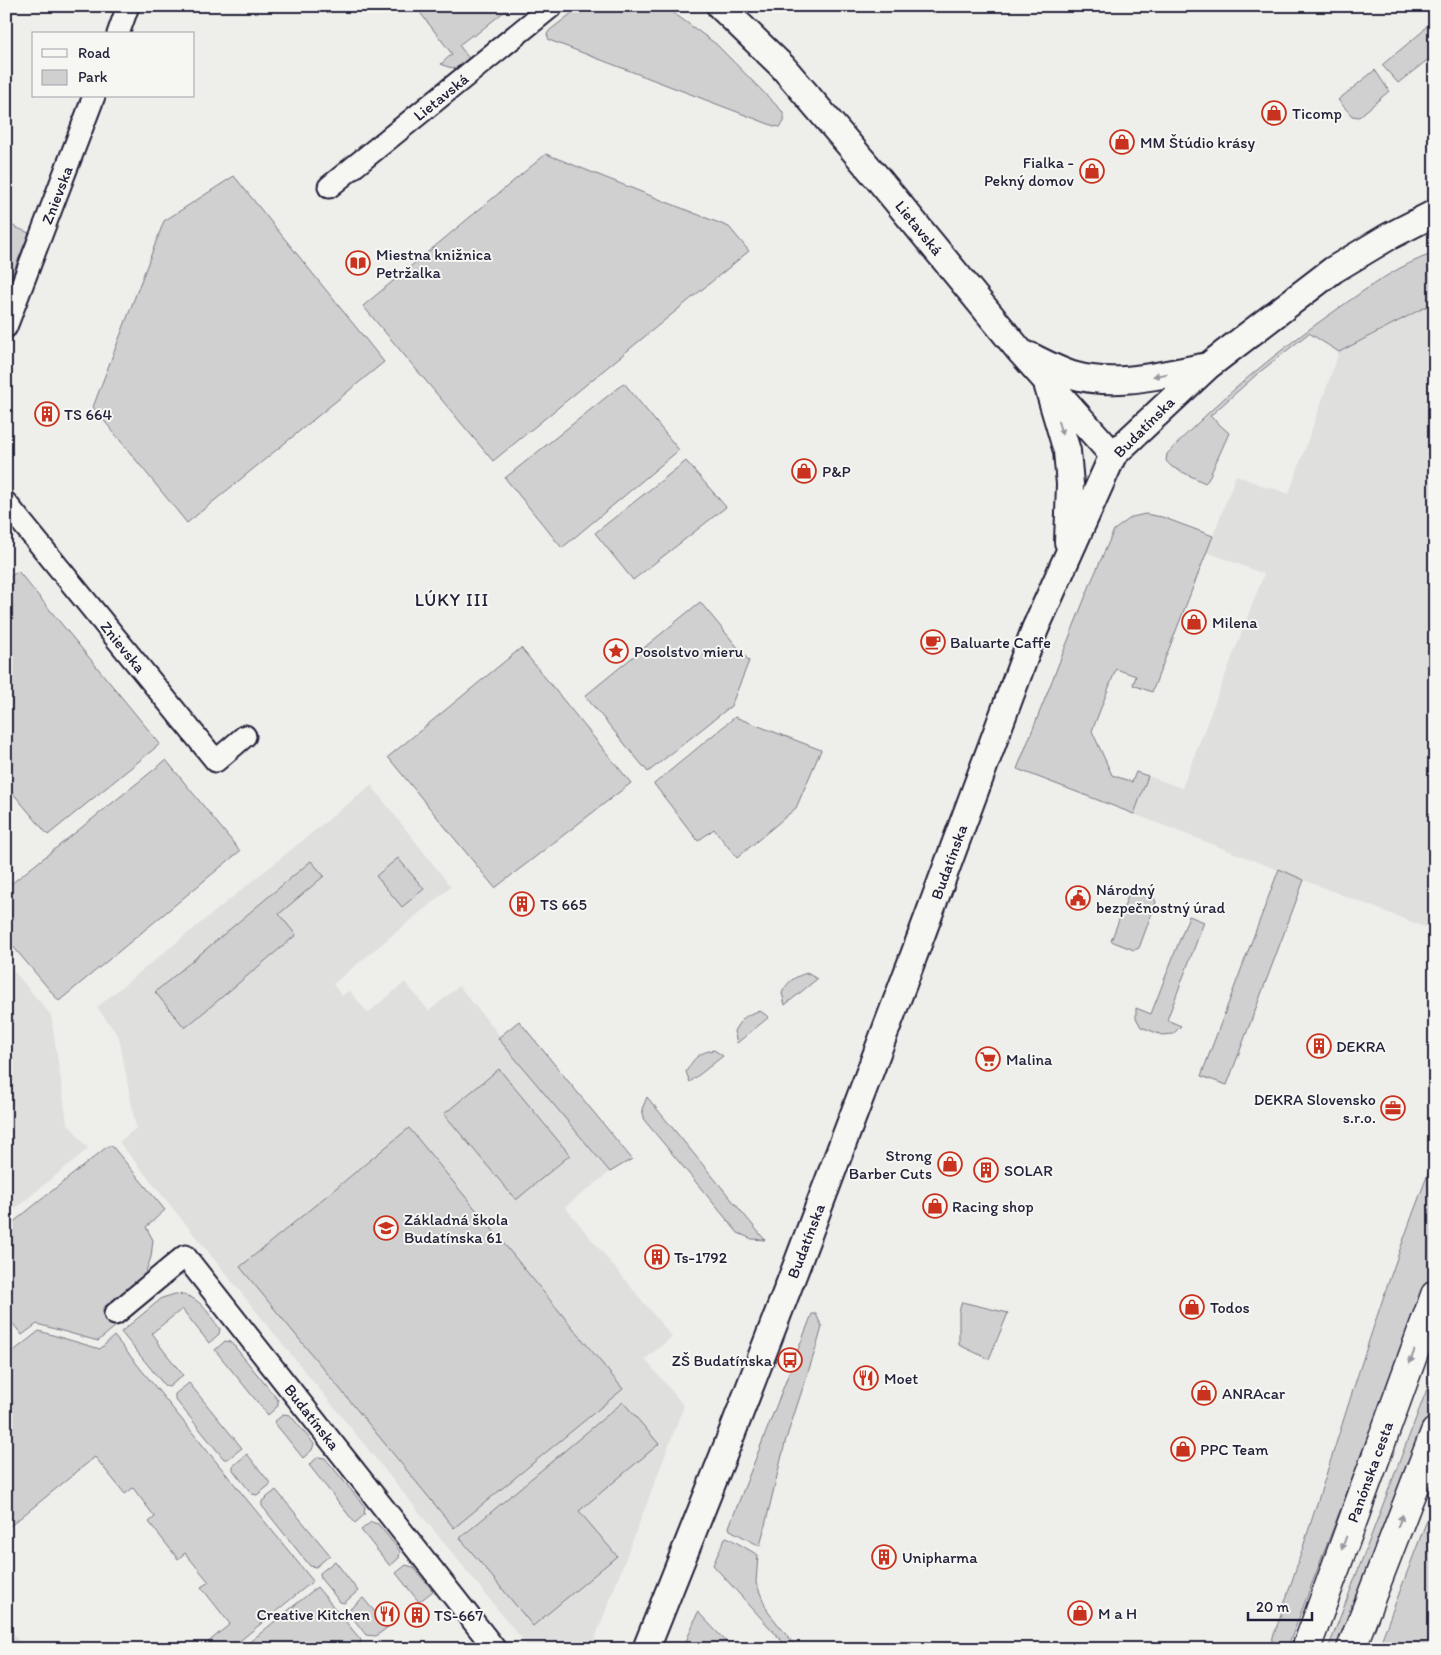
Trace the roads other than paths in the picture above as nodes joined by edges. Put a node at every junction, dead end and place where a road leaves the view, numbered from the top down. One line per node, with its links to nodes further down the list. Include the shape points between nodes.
1 (128, 6): 4 (street)
2 (552, 6): 6 (street, Lietavská)
3 (720, 6): 10 (street, Lietavská, via 782,66)
4 (119, 32)
5 (93, 98): 8 (street, Znievska)
6 (329, 187)
7 (1435, 213): 11 (street, Budatínska, via 1333,270)
8 (13, 294): 9 (street, Znievska)
9 (6, 327)
10 (1019, 350): 11 (street, one-way to 10, via 1119,381 1096,380 1051,367); 12 (street, Lietavská)
11 (1208, 366): 13 (street, Budatínska)
12 (1046, 381): 13 (street, Lietavská); 15 (street, one-way to 15, via 1067,451 1070,484)
13 (1113, 454): 15 (street, Budatínska)
14 (6, 503): 16 (street, Znievska, via 216,761)
15 (1066, 560): 21 (street, Budatínska, via 1035,629 806,1240)
16 (245, 736)
17 (1435, 1295): 22 (main road, Panónska cesta, one-way to 22)
18 (115, 1314): 20 (street, Budatínska, via 185,1256)
19 (1435, 1432): 23 (main road, one-way to 19)
20 (495, 1649)
21 (646, 1649)
22 (1306, 1649)
23 (1351, 1649)

